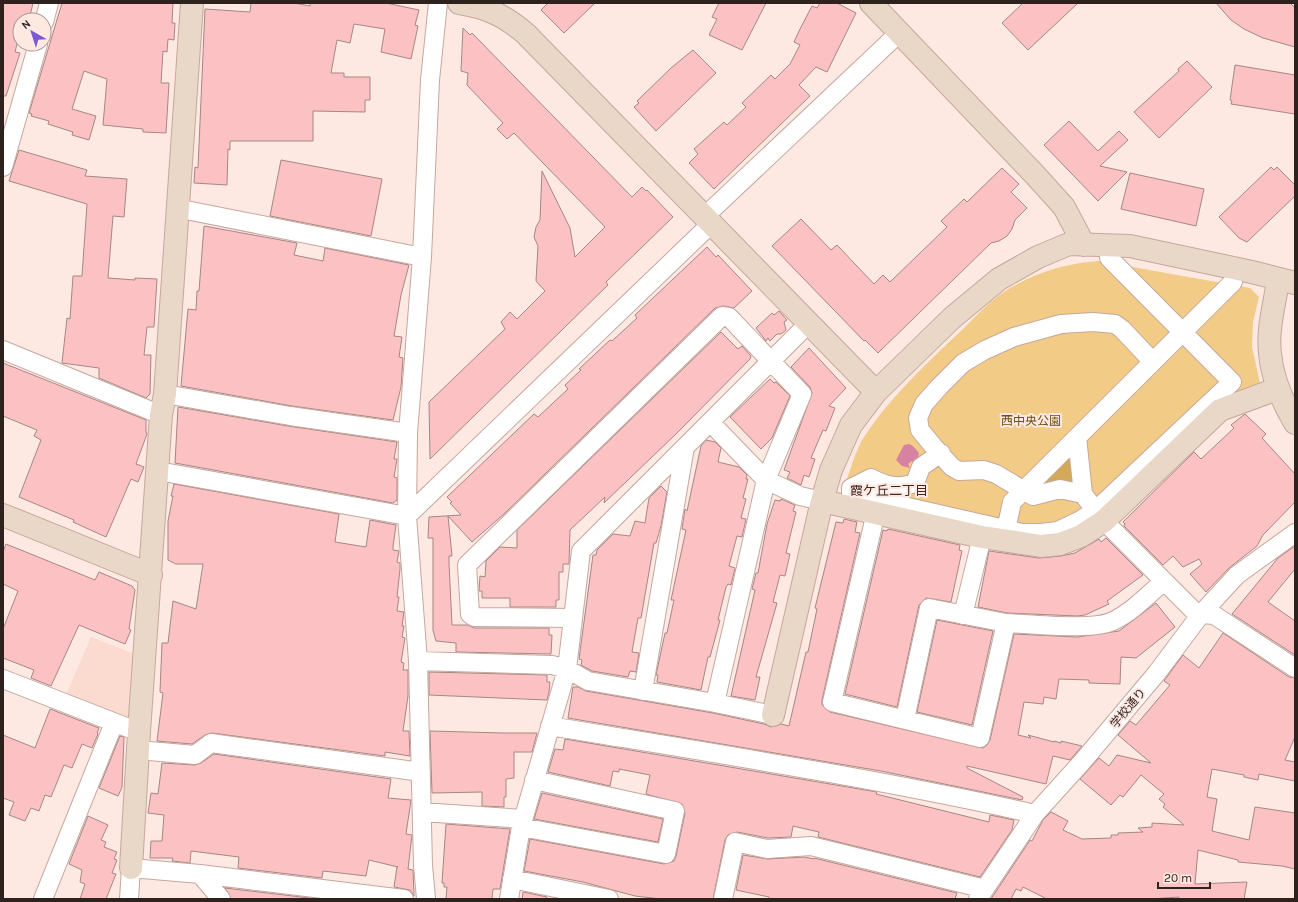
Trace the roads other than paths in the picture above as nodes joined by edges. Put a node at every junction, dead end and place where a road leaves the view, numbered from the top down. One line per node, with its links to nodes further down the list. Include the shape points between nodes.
1 (192, 3): 8 (street)
2 (438, 3): 11 (street, via 430,80)
3 (459, 3): 9 (street, via 487,9 515,24)
4 (870, 3): 5 (street)
5 (899, 33): 9 (street); 10 (street, via 1064,207)
6 (36, 52): 7 (street)
7 (3, 167)
8 (176, 208): 11 (street); 22 (street)
9 (708, 221): 15 (street); 36 (street)
10 (1084, 245): 13 (street, via 1130,246); 21 (street, via 1069,244 1038,257 999,279 952,318)
11 (422, 257): 25 (street)
12 (1109, 258): 16 (street)
13 (1287, 281): 20 (street, via 1271,322 1270,353)
14 (1233, 282): 16 (street)
15 (808, 324): 18 (street); 21 (street)
16 (1182, 333): 19 (street); 37 (street, via 1232,382)
17 (3, 350): 22 (street)
18 (771, 361): 23 (street); 30 (street, via 802,394); 45 (street, via 729,317 722,316 468,565 470,614 474,617)
19 (1153, 362): 26 (street); 28 (street, via 1115,324 1061,324 1014,337 963,363 924,404 918,418 920,430)
20 (1278, 389): 24 (street); 37 (street, via 1220,410)
21 (876, 392): 33 (street, via 851,425 831,470)
22 (163, 405): 25 (street, via 290,416); 29 (street)
23 (710, 422): 27 (street); 30 (street)
24 (1295, 423)
25 (408, 433): 36 (street)
26 (1077, 437): 31 (street); 32 (street)
27 (685, 447): 45 (street, via 581,551); 51 (street)
28 (941, 453): 31 (street, via 952,467 959,471 984,470 996,474); 38 (street, via 921,467 915,482 893,487 871,478 851,488 851,494)
29 (158, 471): 36 (street); 41 (street)
30 (766, 480): 33 (street, via 800,496); 52 (street)
31 (1023, 491): 32 (street, via 1033,496 1060,489); 38 (street, via 1012,502)
32 (1083, 494): 37 (street)
33 (822, 501): 34 (street); 53 (street)
34 (876, 512): 40 (street); 54 (street, via 832,702)
35 (3, 515): 41 (street)
36 (407, 516): 47 (street)
37 (1100, 516): 38 (street, via 1079,521 1058,531 1041,533); 40 (street, via 1081,536 1060,544 1041,546); 42 (street)
38 (1006, 530)
39 (1295, 533): 43 (street, 学校通り, via 1237,575)
40 (982, 537): 44 (street)
41 (151, 575): 57 (street)
42 (1164, 582): 43 (street, via 1194,611); 46 (street, via 1112,622 1082,626)
43 (1201, 614): 48 (street, via 1214,615); 61 (street, 学校通り, via 1152,680)
44 (963, 615): 46 (street); 54 (street, via 928,608)
45 (572, 618): 49 (street)
46 (1006, 623): 54 (street, via 980,738)
47 (418, 661): 49 (street, via 552,666); 58 (street)
48 (1295, 668)
49 (567, 669): 51 (street, via 588,681); 56 (street)
50 (3, 679): 55 (street)
51 (643, 691): 52 (street)
52 (715, 703): 53 (street)
53 (773, 715)
54 (905, 719)
55 (114, 722): 57 (street); 67 (street)
56 (550, 726): 59 (street); 61 (street, via 808,769)
57 (139, 741): 58 (street, via 195,755 211,743); 63 (street)
58 (421, 772): 60 (street)
59 (534, 780): 62 (street); 62 (street, via 675,811 666,854)
60 (422, 812): 62 (street); 71 (street)
61 (1035, 814): 66 (street, 学校通り)
62 (522, 823): 65 (street)
63 (131, 868): 64 (street); 68 (street)
64 (200, 874): 69 (street); 70 (street)
65 (512, 879): 72 (street); 73 (street)
66 (981, 894): 74 (street, via 811,846 767,849 735,842)
67 (43, 899)
68 (129, 899)
69 (221, 899)
70 (404, 899)
71 (426, 899)
72 (509, 899)
73 (609, 899)
74 (723, 899)

